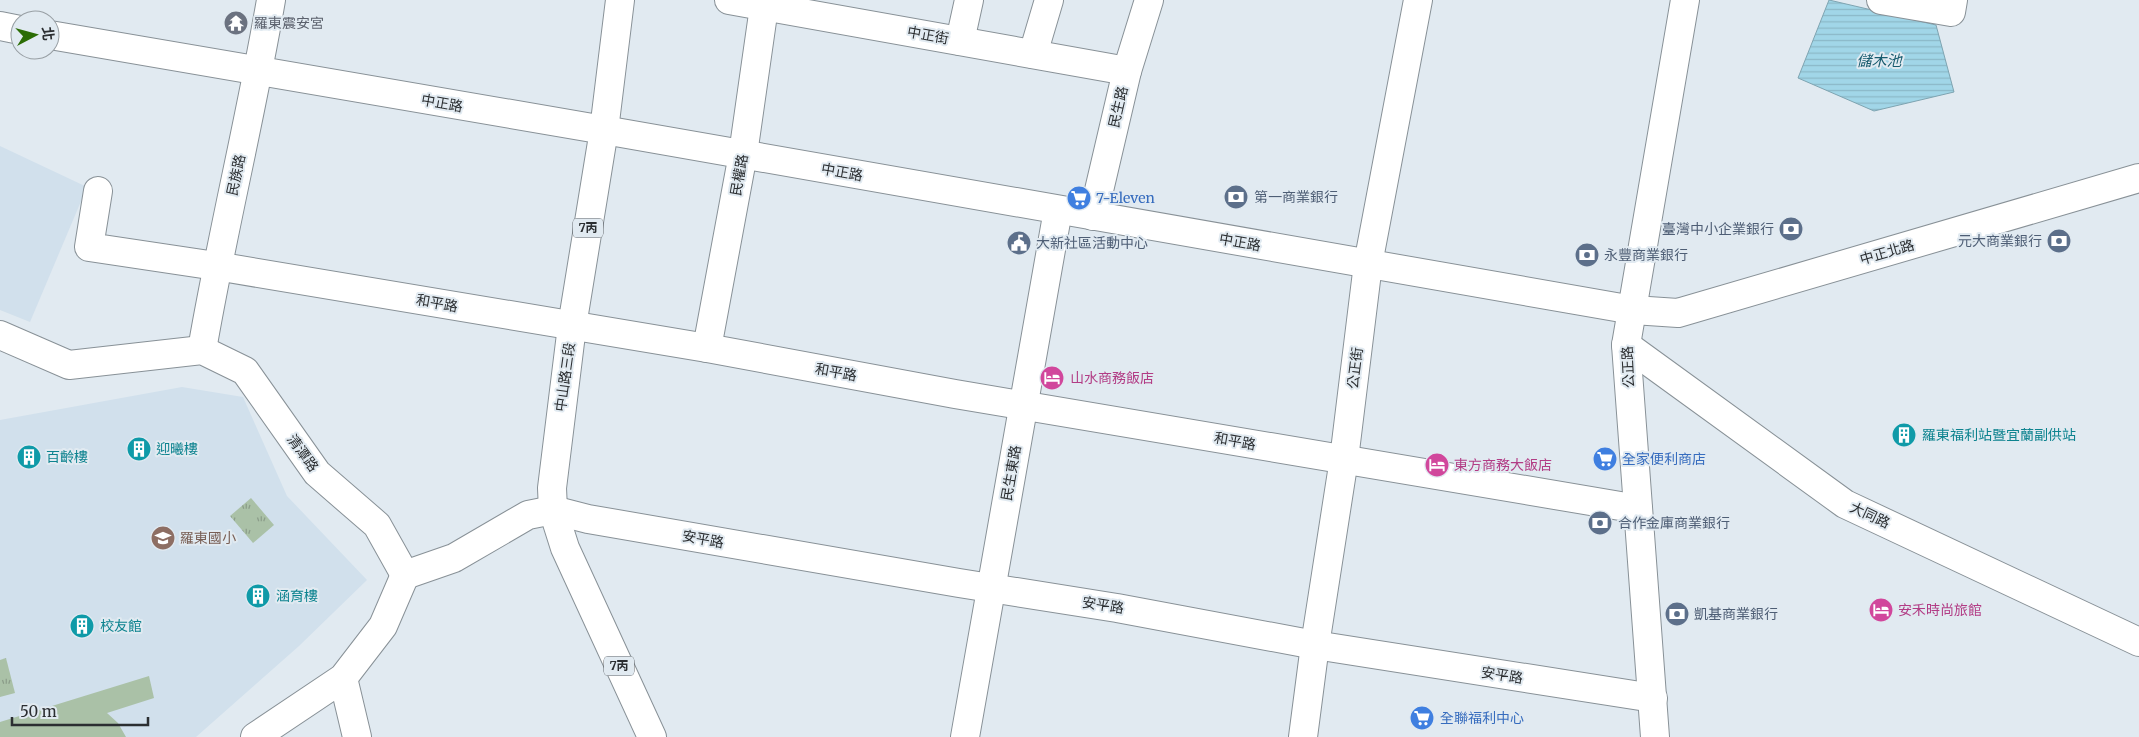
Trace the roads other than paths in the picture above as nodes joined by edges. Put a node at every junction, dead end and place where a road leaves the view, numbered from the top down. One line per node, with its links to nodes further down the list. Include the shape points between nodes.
1 (271, 0): 16 (street, 民族路)
2 (620, 0): 17 (street, 中山路三段 / 7丙)
3 (729, 0): 10 (street, 中正街)
4 (969, 0): 13 (street)
5 (1049, 0): 14 (street)
6 (1149, 0): 15 (street, 民生路)
7 (1418, 0): 23 (street, 公正街)
8 (1685, 0): 25 (street, 公正路)
9 (1881, 0): 11 (street)
10 (765, 3): 13 (street, 中正街); 18 (street, 民權路)
11 (1952, 6)
12 (60, 37): 16 (street, 中正路)
13 (960, 41): 14 (street, 中正街)
14 (1032, 54): 15 (street, 中正街)
15 (1127, 71): 22 (street, 民生路)
16 (259, 72): 17 (street, 中正路); 24 (street, 民族路)
17 (604, 130): 18 (street, 中正路); 26 (street, 中山路三段 / 7丙)
18 (743, 154): 21 (street, 中正路); 29 (street, 民權路)
19 (2139, 178): 25 (street, 中正北路, via 1678,313)
20 (98, 191): 24 (street, 和平路, via 89,246)
21 (1058, 210): 22 (street, 中正路); 31 (street, 民生東路)
22 (1093, 216): 23 (street, 中正路)
23 (1368, 264): 25 (street, 中正路); 32 (street, 公正街)
24 (216, 266): 26 (street, 和平路); 30 (street, 民族路)
25 (1633, 310): 28 (street, 公正路)
26 (572, 326): 29 (street, 和平路); 34 (street, 中山路三段 / 7丙, via 552,480)
27 (0, 335): 30 (street, via 69,366)
28 (1626, 345): 33 (street, 公正路); 37 (street, 大同路, via 1845,504)
29 (707, 348): 31 (street, 和平路)
30 (202, 350): 35 (street, 清潭路, via 246,371 317,473 377,525)
31 (1023, 405): 32 (street, 和平路); 36 (street, 民生東路)
32 (1344, 459): 33 (street, 和平路); 38 (street, 公正街)
33 (1638, 509): 40 (street, 公正路)
34 (553, 510): 35 (street, via 528,515 454,558); 36 (street, 安平路, via 588,519); 43 (street, 中山路三段 / 7丙, via 565,548)
35 (405, 575): 39 (street, via 383,626)
36 (992, 587): 38 (street, 安平路); 44 (street, 民生東路)
37 (2139, 642)
38 (1315, 645): 40 (street, 安平路); 45 (street, 公正街)
39 (343, 678): 41 (street); 42 (street)
40 (1653, 698): 46 (street, 公正路)
41 (255, 737)
42 (358, 737)
43 (652, 737)
44 (965, 737)
45 (1303, 737)
46 (1655, 737)

